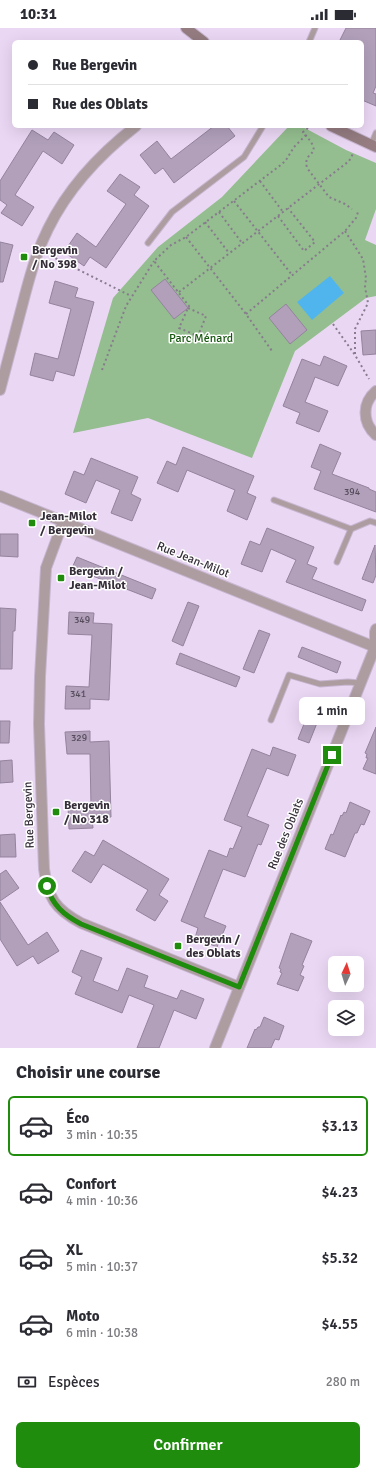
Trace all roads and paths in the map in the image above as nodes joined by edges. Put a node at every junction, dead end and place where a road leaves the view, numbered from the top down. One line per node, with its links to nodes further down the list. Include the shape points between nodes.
1 (186, 28): 3 (main road)
2 (316, 28): 4 (lane)
3 (201, 40)
4 (310, 40)
5 (133, 128): 42 (street, via 89,168 69,194 48,229 32,271)
6 (262, 128): 26 (lane, via 244,157 172,212)
7 (308, 128): 10 (path, via 303,132)
8 (336, 128): 11 (main road)
9 (376, 133): 11 (lane)
10 (306, 135): 13 (path, via 286,160); 14 (path, via 314,148 314,152 306,159 307,168)
11 (373, 146)
12 (354, 152): 14 (path, via 349,160)
13 (260, 181): 15 (path); 19 (path)
14 (318, 184): 16 (path); 17 (path, via 329,198)
15 (234, 201): 18 (path); 24 (path)
16 (288, 208): 19 (path); 21 (path, via 315,242 304,251)
17 (352, 209)
18 (219, 212): 22 (path); 27 (path)
19 (283, 212): 21 (path)
20 (358, 212): 23 (path)
21 (278, 216): 24 (path)
22 (205, 222): 25 (path); 28 (path)
23 (345, 231): 32 (path); 39 (path, via 363,259 366,278 368,303 354,329)
24 (257, 232): 27 (path); 32 (path)
25 (186, 237): 30 (path, via 171,245); 31 (path)
26 (148, 243)
27 (242, 243): 28 (path)
28 (229, 254): 31 (path)
29 (52, 256): 34 (path)
30 (154, 261): 33 (path); 34 (path)
31 (211, 267): 33 (path); 36 (path)
32 (292, 275): 36 (path)
33 (179, 292): 35 (path)
34 (131, 296): 40 (path)
35 (188, 308): 35 (path, via 179,328 198,336 206,316)
36 (246, 314): 38 (path)
37 (333, 324): 39 (path)
38 (272, 351)
39 (355, 355): 41 (path)
40 (102, 370)
41 (369, 379)
42 (0, 390)
43 (376, 391): 44 (street, via 368,399 365,410 367,423)
44 (376, 435)
45 (0, 496): 47 (street, Rue Jean-Milot)
46 (274, 500): 49 (lane)
47 (63, 522): 52 (street, Rue Jean-Milot); 55 (street, Rue Bergevin, via 46,568 40,677 44,869 48,892 57,907 81,924)
48 (376, 523): 49 (lane, via 370,521)
49 (351, 529): 50 (lane)
50 (337, 562)
51 (376, 629): 52 (street, Rue des Oblats)
52 (375, 647): 53 (street, Rue des Oblats)
53 (360, 683): 54 (lane, via 320,684 289,675); 55 (street, Rue des Oblats)
54 (270, 720)
55 (239, 987): 56 (street, Rue des Oblats)
56 (215, 1048)

